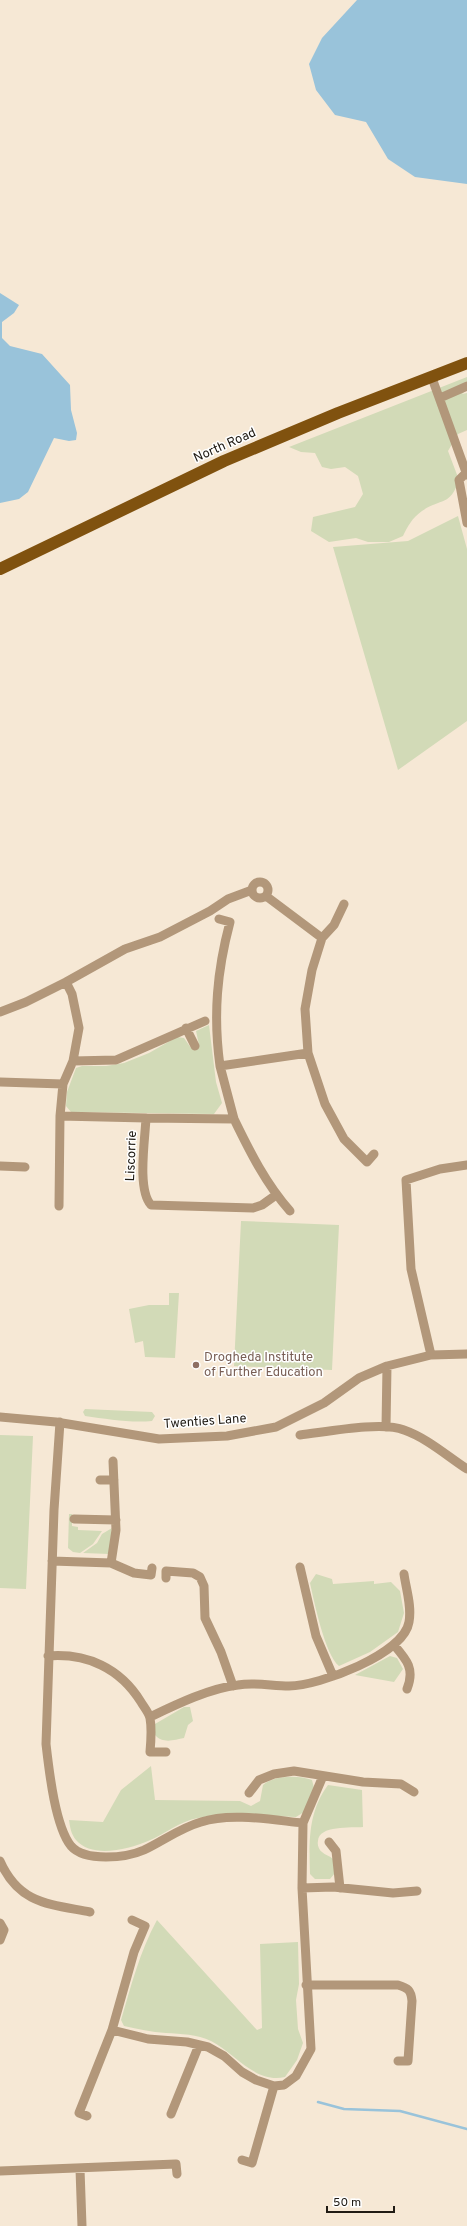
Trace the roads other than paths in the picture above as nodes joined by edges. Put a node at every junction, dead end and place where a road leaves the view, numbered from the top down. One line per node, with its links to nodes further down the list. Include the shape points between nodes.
1 (467, 363): 2 (main road, North Road)
2 (432, 378): 4 (street); 7 (main road, North Road, via 345,410 224,461)
3 (467, 386): 4 (street)
4 (440, 398): 5 (street)
5 (466, 475): 6 (street, via 459,480)
6 (467, 523)
7 (0, 569)
8 (252, 890): 9 (street, via 256,897); 9 (street, via 255,884 263,883 268,888); 13 (street, via 228,899 160,937 125,949)
9 (266, 896): 12 (street)
10 (344, 904): 12 (street, via 334,925)
11 (219, 919): 20 (street, via 230,922 218,979 217,1043)
12 (322, 938): 18 (street, via 312,970 305,1010)
13 (66, 982): 14 (street); 19 (street, via 72,994 79,1028)
14 (0, 1012)
15 (205, 1021): 16 (street)
16 (186, 1028): 17 (street); 19 (street, via 116,1060)
17 (194, 1046)
18 (308, 1053): 20 (street); 26 (street, via 325,1104 344,1139 367,1162)
19 (74, 1061): 22 (street)
20 (220, 1066): 25 (street)
21 (0, 1082): 22 (street)
22 (63, 1084): 23 (street)
23 (60, 1116): 24 (street, Liscorrie); 31 (street)
24 (146, 1118): 25 (street); 30 (street, Liscorrie, via 144,1189 147,1200 152,1205 253,1208)
25 (234, 1119): 30 (street, via 253,1158)
26 (374, 1154)
27 (467, 1165): 34 (street, via 428,1172 406,1180 411,1269)
28 (0, 1166): 29 (street)
29 (25, 1167)
30 (276, 1195): 32 (street)
31 (59, 1206)
32 (290, 1211)
33 (467, 1354): 34 (street, Twenties Lane)
34 (431, 1355): 35 (street, Twenties Lane)
35 (387, 1366): 37 (street, Twenties Lane, via 359,1378 300,1417 257,1432 220,1437 158,1438); 38 (street)
36 (0, 1417): 37 (street, Twenties Lane)
37 (60, 1422): 46 (street)
38 (386, 1427): 39 (street); 41 (street, via 403,1429 417,1435)
39 (300, 1435)
40 (113, 1462): 43 (street)
41 (467, 1469)
42 (100, 1480): 43 (street)
43 (114, 1480): 45 (street)
44 (74, 1519): 45 (street)
45 (116, 1520): 47 (street)
46 (52, 1561): 47 (street); 53 (street)
47 (111, 1563): 49 (street, via 134,1572 151,1575)
48 (300, 1567): 54 (street, via 316,1636)
49 (152, 1568)
50 (404, 1574): 52 (street, via 410,1609 409,1623 405,1634)
51 (166, 1578): 55 (street, via 166,1571 192,1573 200,1577 204,1586 206,1618)
52 (394, 1644): 54 (street, via 373,1658); 56 (street, via 410,1667 412,1677)
53 (48, 1656): 57 (street, via 82,1657 99,1662 133,1689); 62 (street, via 46,1744 50,1782 63,1829 72,1846 99,1857 122,1856 143,1850 201,1821 261,1818)
54 (333, 1676): 55 (street, via 290,1686)
55 (233, 1686): 57 (street)
56 (407, 1689)
57 (150, 1716): 58 (street, via 150,1752)
58 (166, 1752)
59 (323, 1776): 60 (street, via 375,1784 401,1784); 61 (street, via 294,1771 274,1774 259,1780); 62 (street)
60 (414, 1792)
61 (249, 1793)
62 (303, 1823): 65 (street)
63 (329, 1842): 66 (street, via 336,1851)
64 (0, 1861): 68 (street, via 6,1874 20,1891 36,1901)
65 (302, 1888): 66 (street); 72 (street)
66 (340, 1888): 67 (street, via 393,1893)
67 (417, 1891)
68 (90, 1912)
69 (132, 1920): 73 (street, via 145,1926 134,1952)
70 (0, 1923): 71 (street, via 4,1930)
71 (0, 1940)
72 (306, 1985): 75 (street, via 407,1987 411,1992 412,2001 408,2061); 76 (street, via 311,2049 296,2076 284,2085)
73 (112, 2030): 74 (street, via 148,2039); 78 (street, via 78,2113)
74 (199, 2045): 76 (street, via 224,2056 256,2080); 77 (street)
75 (398, 2061)
76 (274, 2086): 79 (street, via 252,2163)
77 (171, 2114)
78 (87, 2116)
79 (242, 2160)
80 (80, 2169): 81 (street); 82 (street, via 176,2164); 83 (street)
81 (0, 2171)
82 (177, 2174)
83 (82, 2226)

